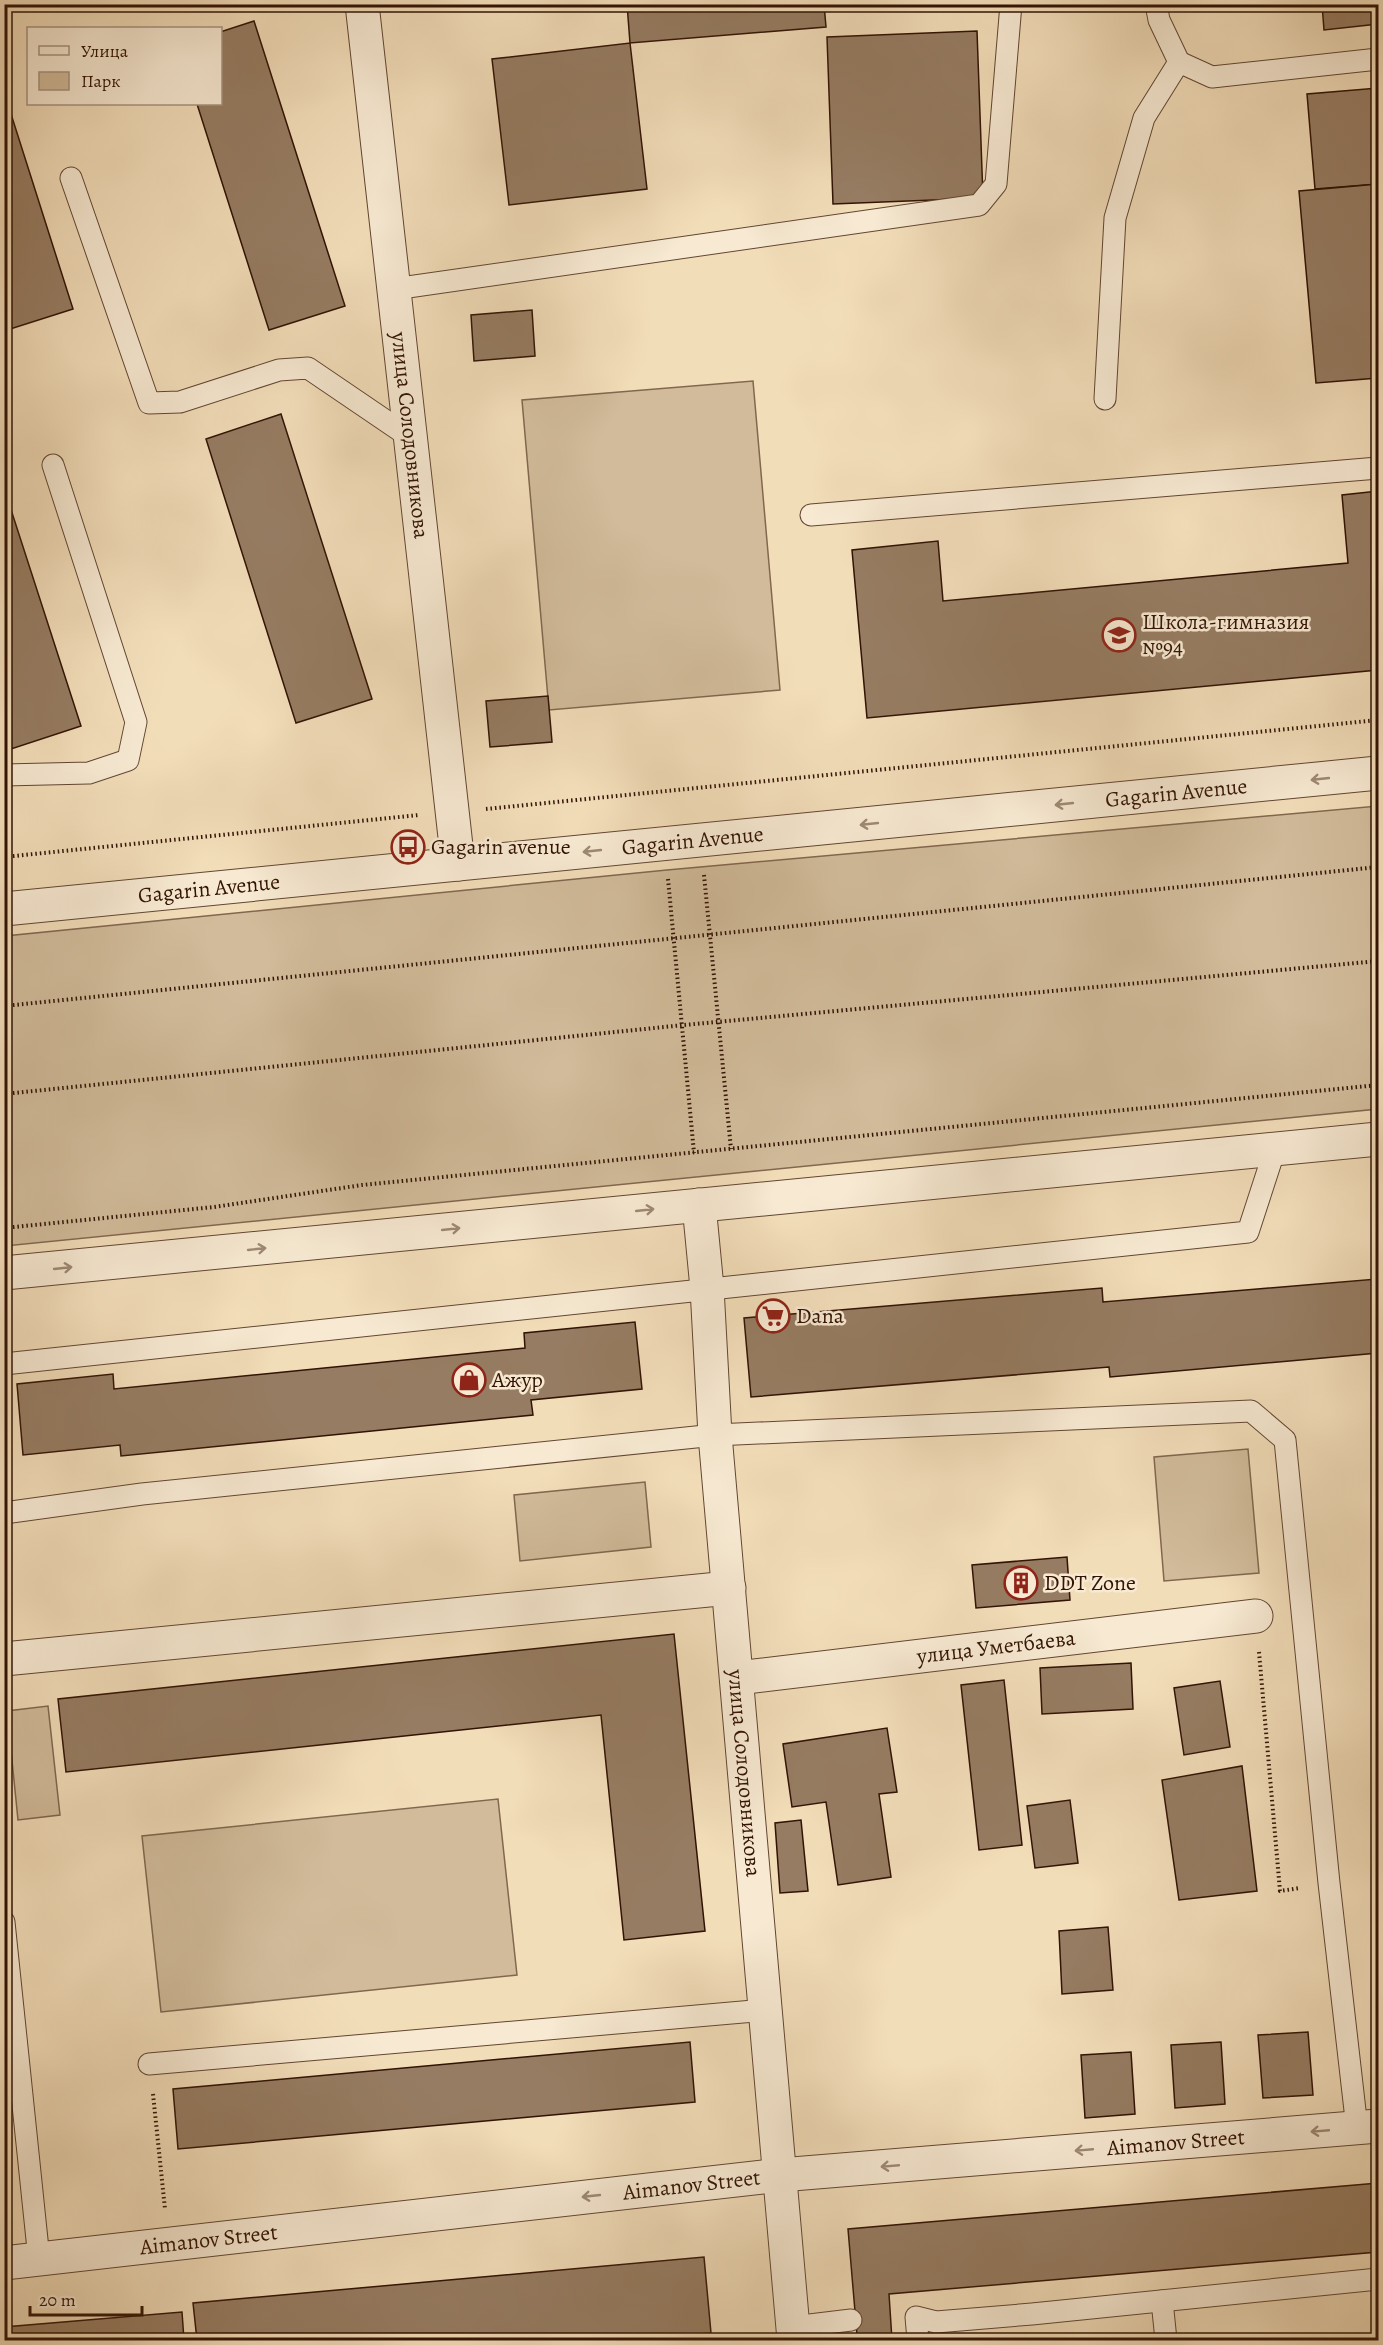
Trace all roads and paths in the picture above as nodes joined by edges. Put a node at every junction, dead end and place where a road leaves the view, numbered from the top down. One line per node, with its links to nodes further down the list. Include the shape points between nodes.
1 (363, 4): 7 (street, улица Солодовникова)
2 (1011, 4): 7 (lane, via 996,184 979,205)
3 (1156, 4): 5 (lane, via 1159,20)
4 (1378, 59): 5 (lane, via 1212,77)
5 (1179, 62): 8 (lane, via 1144,118 1115,218)
6 (71, 178): 9 (lane, via 149,403 180,402 279,370 308,368)
7 (394, 289): 9 (street, улица Солодовникова)
8 (1105, 399)
9 (411, 438): 16 (street, улица Солодовникова)
10 (53, 465): 15 (lane, via 135,722 128,760 89,773)
11 (1378, 468): 12 (lane)
12 (811, 515)
13 (1378, 720): 16 (path)
14 (1378, 773): 18 (street, Gagarin Avenue, one-way to 18)
15 (4, 775)
16 (453, 812): 17 (path); 18 (street, улица Солодовникова)
17 (4, 857)
18 (458, 864): 22 (street, Gagarin Avenue)
19 (704, 867): 23 (path)
20 (1378, 867): 23 (path)
21 (667, 870): 24 (path)
22 (4, 909)
23 (711, 935): 24 (path); 27 (path)
24 (674, 939): 26 (path); 28 (path)
25 (1378, 961): 27 (path)
26 (4, 1006)
27 (720, 1022): 28 (path); 32 (path)
28 (684, 1025): 30 (path); 34 (path)
29 (1378, 1085): 32 (path)
30 (4, 1094)
31 (1378, 1139): 33 (street)
32 (731, 1149): 34 (path)
33 (1275, 1149): 35 (street); 38 (lane, via 1248,1232)
34 (694, 1153): 36 (path, via 362,1185 214,1207)
35 (699, 1205): 37 (street, one-way to 35); 38 (street, улица Солодовникова)
36 (4, 1228)
37 (4, 1273)
38 (707, 1288): 39 (lane); 40 (street, улица Солодовникова)
39 (4, 1364)
40 (715, 1435): 41 (lane, via 142,1494); 42 (street, улица Солодовникова); 50 (lane, via 1251,1411 1285,1440 1329,1883)
41 (4, 1513)
42 (729, 1588): 44 (street); 45 (street, улица Солодовникова)
43 (1256, 1616): 45 (street, улица Уметбаева); 46 (path)
44 (4, 1659)
45 (737, 1678): 48 (street, улица Солодовникова)
46 (1280, 1891)
47 (4, 1922): 53 (lane)
48 (765, 2010): 49 (lane); 51 (street, улица Солодовникова)
49 (149, 2064): 52 (path)
50 (1368, 2127): 51 (street, Aimanov Street, one-way to 51)
51 (780, 2175): 52 (street, Aimanov Street, one-way to 52); 58 (street, улица Солодовникова)
52 (169, 2244): 53 (street, Aimanov Street)
53 (39, 2259): 54 (street, Aimanov Street)
54 (4, 2263)
55 (1378, 2279): 56 (lane)
56 (1162, 2301): 59 (lane, via 936,2322 916,2317); 60 (lane)
57 (851, 2320): 58 (lane)
58 (793, 2334)
59 (918, 2340)
60 (1166, 2340)

